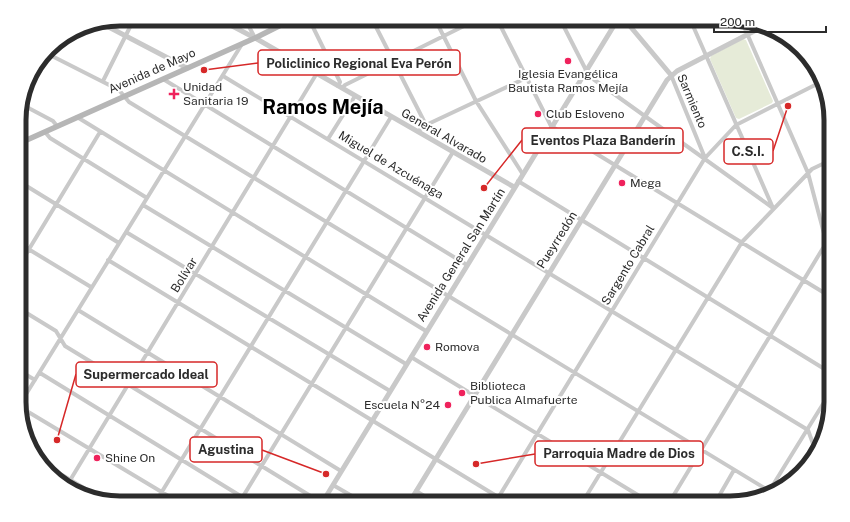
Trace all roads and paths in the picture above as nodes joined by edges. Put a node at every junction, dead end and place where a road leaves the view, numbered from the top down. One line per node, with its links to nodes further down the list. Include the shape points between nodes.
1 (131, 26): 18 (street)
2 (232, 26): 20 (street, General Alvarado)
3 (249, 26): 20 (street)
4 (278, 26): 20 (main road, Avenida de Mayo)
5 (312, 26): 34 (street, via 340,82)
6 (376, 26): 24 (street)
7 (438, 26): 19 (street)
8 (464, 26): 19 (street)
9 (500, 26): 31 (street)
10 (564, 26): 26 (street)
11 (614, 26): 26 (street, Avenida General San Martín)
12 (630, 26): 28 (street, Sarmiento)
13 (693, 26): 23 (street)
14 (109, 27): 18 (street)
15 (744, 27): 17 (street)
16 (757, 30): 17 (street, Pueyrredón)
17 (747, 35): 23 (street, Pueyrredón); 38 (street)
18 (126, 36): 25 (street); 32 (street)
19 (443, 36): 24 (street); 37 (street)
20 (255, 38): 21 (main road, Avenida de Mayo); 27 (street, General Alvarado)
21 (244, 42): 25 (main road, Avenida de Mayo); 29 (street)
22 (51, 56): 32 (street)
23 (706, 56): 28 (street, Pueyrredón); 46 (street)
24 (393, 60): 34 (street); 45 (street)
25 (187, 68): 30 (main road, Avenida de Mayo)
26 (586, 70): 41 (street, via 589,76); 48 (street, Avenida General San Martín)
27 (317, 73): 34 (street, General Alvarado); 43 (street, Bolívar)
28 (671, 75): 41 (street, Pueyrredón); 57 (street, Sarmiento)
29 (223, 76): 39 (street); 43 (street, Miguel de Azcuénaga)
30 (163, 78): 35 (main road, Avenida de Mayo); 39 (street)
31 (526, 78): 37 (street); 48 (street)
32 (103, 81): 35 (street)
33 (817, 84): 38 (street, Sargento Cabral)
34 (340, 87): 36 (street, General Alvarado)
35 (124, 96): 42 (main road, Avenida de Mayo); 52 (street, via 129,102)
36 (355, 96): 44 (street, General Alvarado); 53 (street)
37 (476, 101): 45 (street); 63 (street)
38 (778, 104): 46 (street, Sargento Cabral); 64 (street)
39 (205, 105): 52 (street); 55 (street)
40 (27, 107): 47 (street, via 52,120)
41 (645, 115): 57 (street); 61 (street, Pueyrredón)
42 (77, 117): 47 (main road, Avenida de Mayo); 51 (street)
43 (291, 117): 53 (street, Miguel de Azcuénaga); 55 (street, Bolívar)
44 (391, 117): 49 (street, General Alvarado); 59 (street)
45 (426, 125): 49 (street)
46 (736, 125): 57 (street, Sargento Cabral); 75 (street)
47 (57, 126): 50 (main road, Avenida de Mayo)
48 (551, 126): 61 (street); 63 (street, Avenida General San Martín)
49 (418, 131): 56 (street, General Alvarado)
50 (44, 132): 54 (main road, Avenida de Mayo); 58 (street)
51 (100, 132): 58 (street); 62 (street)
52 (186, 135): 62 (street); 65 (street)
53 (328, 139): 59 (street, Miguel de Azcuénaga)
54 (26, 140)
55 (274, 147): 65 (street, Bolívar); 69 (street)
56 (453, 152): 68 (street, General Alvarado); 70 (street)
57 (705, 158): 73 (street, Sargento Cabral); 75 (street)
58 (84, 160): 71 (street); 72 (street)
59 (364, 161): 69 (street); 70 (street, Miguel de Azcuénaga)
60 (824, 164): 64 (street)
61 (614, 165): 73 (street); 77 (street, Pueyrredón)
62 (164, 171): 71 (street); 76 (street)
63 (522, 173): 66 (street, Avenida General San Martín)
64 (808, 173): 75 (street); 79 (street)
65 (255, 177): 76 (street, Bolívar); 78 (street)
66 (518, 181): 68 (street, Avenida General San Martín); 77 (street)
67 (26, 186): 72 (street)
68 (514, 187): 82 (street, Avenida General San Martín)
69 (347, 191): 78 (street); 80 (street)
70 (425, 197): 80 (street); 82 (street, Miguel de Azcuénaga)
71 (147, 198): 74 (street)
72 (56, 204): 84 (street); 87 (street)
73 (678, 204): 83 (street); 92 (street, Sargento Cabral)
74 (143, 205): 81 (street); 85 (street)
75 (773, 208): 83 (street)
76 (233, 213): 85 (street, Bolívar); 90 (street)
77 (582, 219): 92 (street); 95 (street, Pueyrredón)
78 (327, 221): 90 (street); 91 (street)
79 (824, 226)
80 (406, 228): 91 (street); 94 (street)
81 (126, 232): 84 (street); 96 (street)
82 (486, 235): 94 (street, Avenida General San Martín); 95 (street, Miguel de Azcuénaga)
83 (742, 242): 97 (street); 103 (street)
84 (119, 243): 93 (street)
85 (212, 247): 96 (street, Bolívar); 99 (street)
86 (26, 248): 87 (street)
87 (29, 250): 89 (street); 98 (street)
88 (824, 251): 97 (street)
89 (26, 255)
90 (305, 257): 99 (street); 101 (street)
91 (388, 258): 101 (street); 102 (street)
92 (645, 258): 103 (street); 106 (street, Sargento Cabral)
93 (108, 260): 98 (street); 104 (street)
94 (467, 265): 102 (street, Avenida General San Martín)
95 (548, 273): 106 (street, Miguel de Azcuénaga); 111 (street, Pueyrredón)
96 (196, 274): 104 (street, Bolívar); 108 (street)
97 (804, 281): 100 (street); 112 (street)
98 (91, 287): 105 (street)
99 (284, 290): 108 (street); 109 (street)
100 (824, 293)
101 (367, 294): 109 (street); 110 (street)
102 (448, 295): 110 (street, Avenida General San Martín); 111 (street)
103 (709, 296): 112 (street); 115 (street)
104 (178, 303): 114 (street); 116 (street, Bolívar)
105 (78, 310): 113 (street); 116 (street)
106 (612, 312): 115 (street, Miguel de Azcuénaga); 121 (street, Sargento Cabral)
107 (26, 313): 113 (street, via 56,331)
108 (268, 317): 114 (street); 117 (street)
109 (346, 327): 117 (street); 119 (street)
110 (426, 331): 118 (street, Avenida General San Martín)
111 (512, 333): 121 (street); 129 (street, Pueyrredón)
112 (770, 336): 120 (street); 127 (street)
113 (60, 339): 122 (street); 126 (street, via 65,346)
114 (251, 346): 125 (street); 131 (street)
115 (675, 350): 127 (street, Miguel de Azcuénaga); 134 (street)
116 (147, 354): 126 (street, Bolívar); 131 (street)
117 (329, 355): 125 (street); 128 (street)
118 (410, 356): 119 (street, Avenida General San Martín); 129 (street)
119 (406, 364): 128 (street, Avenida General San Martín)
120 (824, 369)
121 (575, 372): 134 (street); 139 (street, Sargento Cabral)
122 (40, 373): 124 (street); 135 (street)
123 (26, 375): 124 (street)
124 (35, 380): 130 (street)
125 (312, 383): 136 (street); 140 (street)
126 (128, 385): 135 (street, Bolívar); 137 (street)
127 (738, 389): 138 (street, Miguel de Azcuénaga); 143 (street)
128 (390, 391): 136 (street, Avenida General San Martín)
129 (474, 395): 139 (street); 144 (street, Pueyrredón)
130 (26, 396)
131 (219, 397): 137 (street); 140 (street)
132 (824, 403): 138 (street)
133 (27, 410): 142 (street)
134 (638, 410): 143 (street); 149 (street)
135 (109, 416): 142 (street, Bolívar); 145 (street)
136 (372, 420): 144 (street); 148 (street, Avenida General San Martín)
137 (200, 429): 145 (street); 146 (street)
138 (808, 430): 141 (street); 153 (street)
139 (537, 433): 149 (street); 168 (street, Sargento Cabral)
140 (281, 434): 146 (street); 148 (street)
141 (813, 445)
142 (90, 448): 151 (street, Bolívar); 157 (street)
143 (701, 449): 147 (street); 171 (street)
144 (435, 459): 156 (street, Pueyrredón); 167 (street)
145 (181, 460): 157 (street); 160 (street)
146 (262, 466): 161 (street); 162 (street)
147 (734, 470): 154 (street); 172 (street)
148 (341, 472): 152 (street, Avenida General San Martín)
149 (601, 472): 169 (street); 170 (street)
150 (60, 474): 151 (street)
151 (70, 480): 155 (street)
152 (333, 485): 163 (street, Avenida General San Martín); 164 (street)
153 (773, 485)
154 (765, 489)
155 (87, 490)
156 (416, 491): 165 (street, Pueyrredón); 166 (street)
157 (162, 492): 158 (street); 159 (street)
158 (159, 496)
159 (169, 496)
160 (240, 496)
161 (243, 496)
162 (311, 496)
163 (326, 496)
164 (352, 496)
165 (413, 496)
166 (424, 496)
167 (497, 496)
168 (500, 496)
169 (586, 496)
170 (640, 496)
171 (673, 496)
172 (719, 496)

